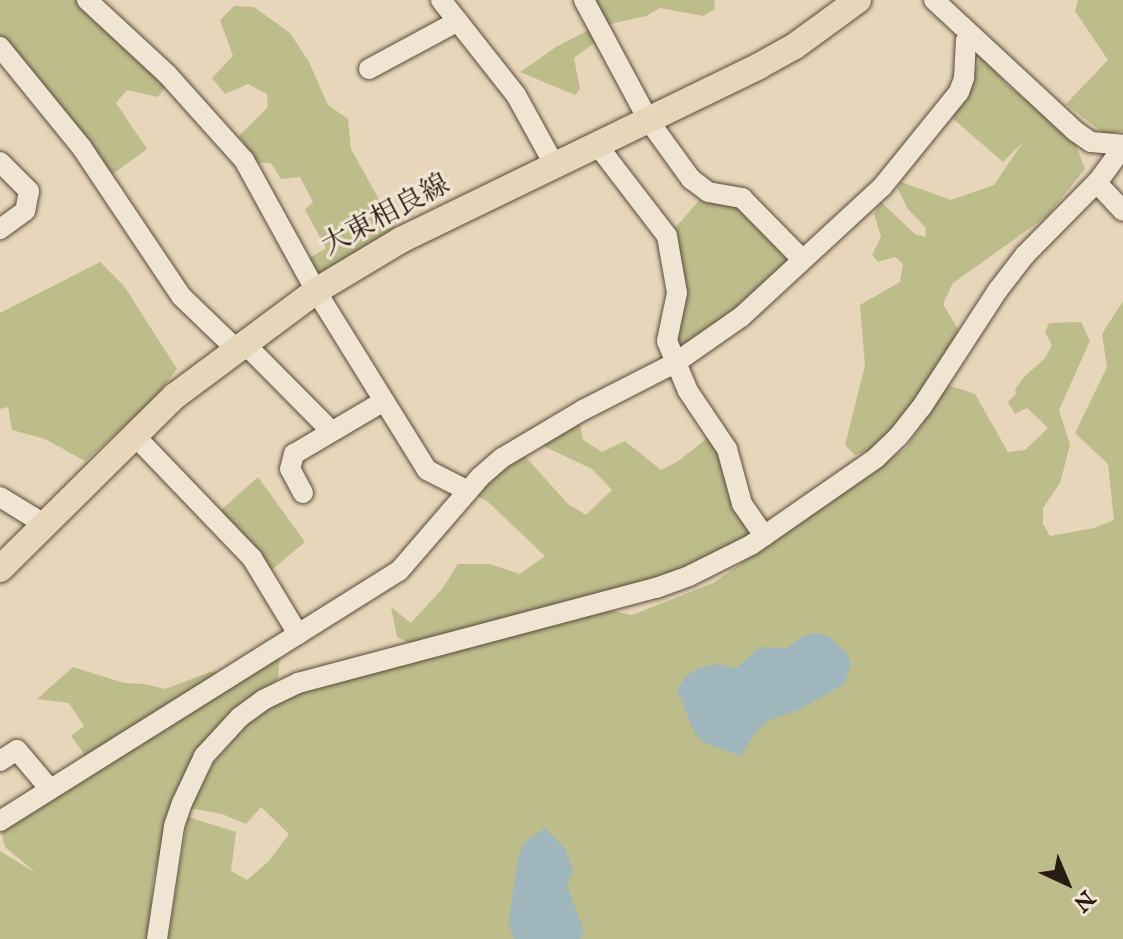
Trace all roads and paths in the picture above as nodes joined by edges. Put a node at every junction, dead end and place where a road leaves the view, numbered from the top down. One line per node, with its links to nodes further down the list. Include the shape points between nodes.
1 (441, 0): 6 (street)
2 (584, 0): 10 (street)
3 (934, 0): 7 (street)
4 (99, 4): 19 (street, via 244,160)
5 (841, 5): 10 (main road, 大東相良線, via 759,66)
6 (458, 21): 9 (street); 14 (street, via 516,95)
7 (971, 35): 12 (street, via 1075,131 1091,142); 18 (street, via 959,92 856,214)
8 (0, 47): 20 (street, via 82,148 181,296)
9 (369, 69)
10 (649, 121): 11 (main road, 大東相良線); 18 (street, via 691,179 708,192 742,198)
11 (598, 146): 14 (main road, 大東相良線); 21 (street, via 667,236 677,293 667,341)
12 (1123, 146): 15 (street)
13 (0, 162): 17 (street, via 29,191 25,211)
14 (555, 166): 19 (main road, 大東相良線, via 401,240)
15 (1097, 183): 16 (street); 29 (street, via 1025,255 898,437)
16 (1123, 211)
17 (0, 229)
18 (801, 258): 21 (street, via 741,317)
19 (316, 291): 20 (main road, 大東相良線); 22 (street)
20 (240, 346): 23 (street); 24 (main road, 大東相良線)
21 (675, 363): 25 (street, via 532,438); 29 (street, via 727,449 742,504)
22 (384, 401): 23 (street); 25 (street, via 427,470)
23 (331, 431): 26 (street, via 294,454 290,469)
24 (134, 435): 28 (main road, 大東相良線); 31 (street, via 252,558)
25 (468, 491): 31 (street, via 399,571)
26 (303, 493)
27 (0, 497): 28 (street)
28 (44, 524): 30 (main road, 大東相良線)
29 (764, 536): 35 (street, via 656,588 348,668 263,700 218,738 182,803)
30 (0, 569)
31 (298, 634): 33 (street)
32 (0, 761): 33 (street, via 17,750)
33 (49, 788): 34 (street)
34 (0, 821)
35 (157, 939)

